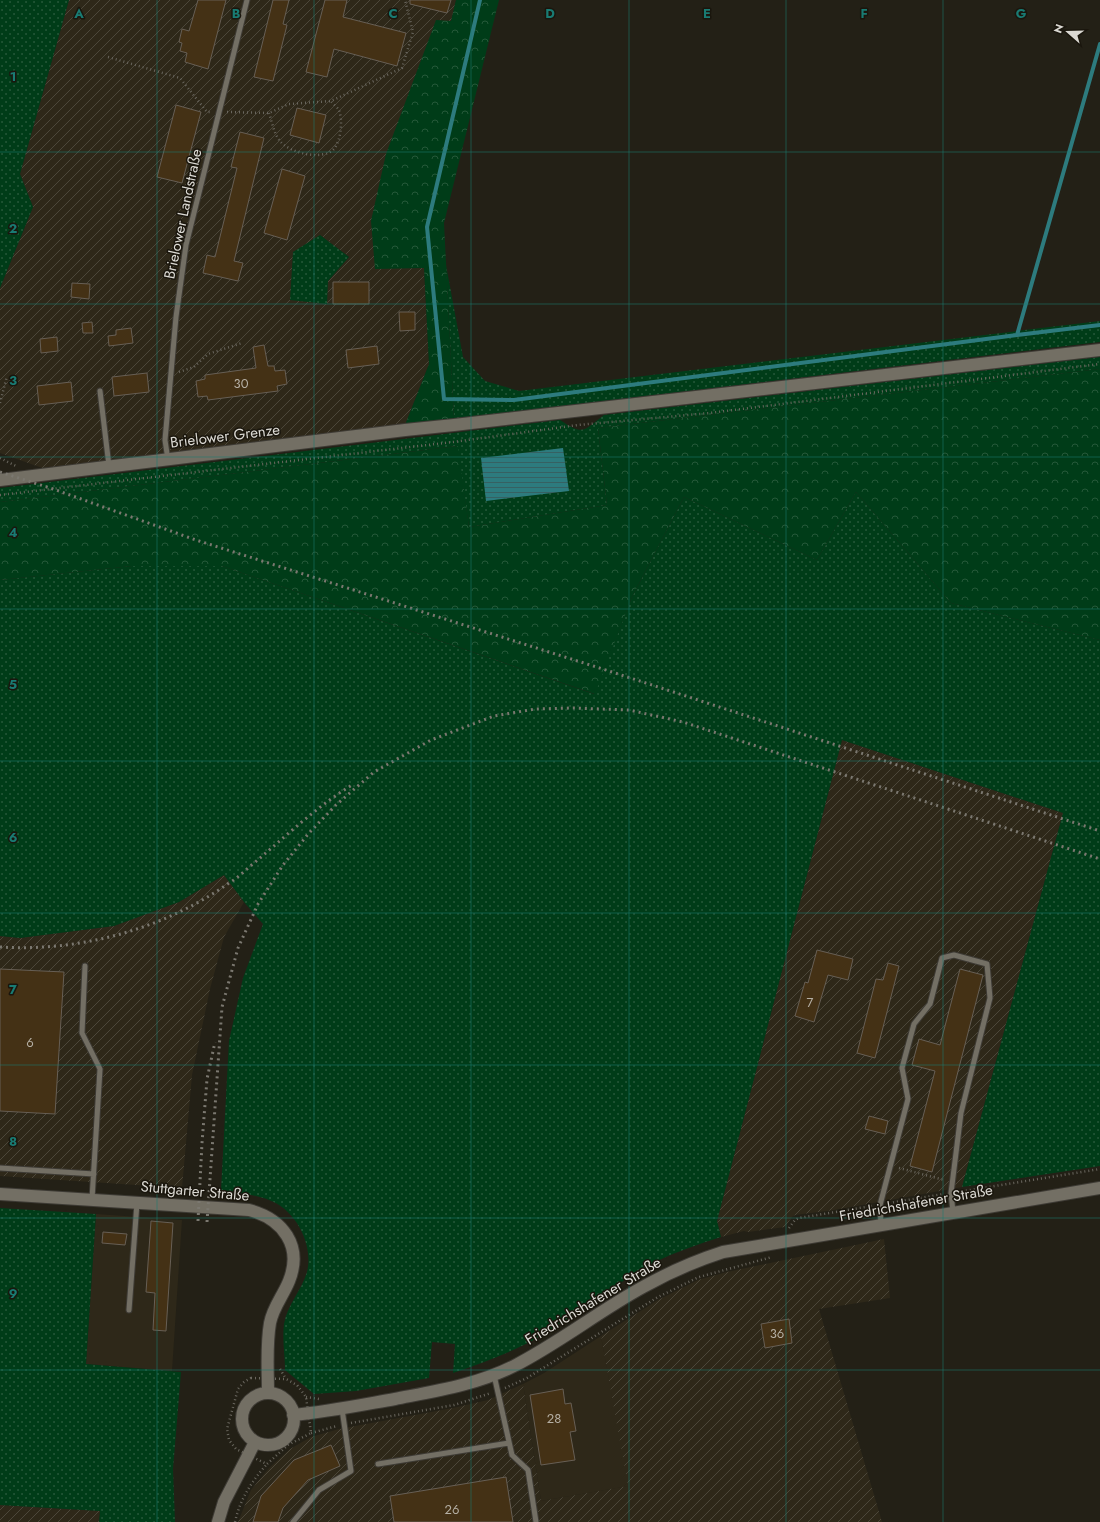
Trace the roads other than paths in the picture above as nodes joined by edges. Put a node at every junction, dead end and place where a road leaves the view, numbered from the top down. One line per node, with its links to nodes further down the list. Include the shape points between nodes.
1 (247, 0): 4 (lane, Brielower Landstraße, via 186,245 178,296 165,440)
2 (1100, 350): 4 (street, Brielower Grenze)
3 (100, 391): 5 (lane)
4 (168, 460): 5 (street, Brielower Grenze)
5 (109, 467): 6 (street, Brielower Grenze)
6 (0, 480)
7 (85, 966): 9 (lane, via 82,1033 100,1069)
8 (0, 1168): 9 (lane)
9 (94, 1174): 12 (lane)
10 (1100, 1188): 14 (street, Friedrichshafener Straße)
11 (0, 1194): 12 (street, Stuttgarter Straße)
12 (92, 1199): 13 (street, Stuttgarter Straße)
13 (137, 1202): 16 (lane); 18 (street, Stuttgarter Straße, via 249,1210 270,1217 285,1231 292,1244 293,1270 270,1322 267,1354)
14 (953, 1213): 15 (street, Friedrichshafener Straße); 15 (lane, via 951,1193 961,1113 990,998 987,964 954,955 942,958 930,1004 914,1024 902,1068 908,1099 880,1205)
15 (881, 1225): 17 (street, Friedrichshafener Straße, via 709,1256 641,1288 548,1348)
16 (129, 1310)
17 (494, 1375): 19 (street, Friedrichshafener Straße, via 451,1389); 22 (lane)
18 (268, 1393): 20 (street, via 285,1399 291,1406); 21 (street, via 252,1399 243,1413 244,1429)
19 (342, 1408): 20 (street, Friedrichshafener Straße); 25 (lane, via 352,1471 319,1490)
20 (293, 1415): 21 (street, via 292,1429 283,1440 269,1445)
21 (255, 1442): 24 (street, via 224,1502)
22 (509, 1443): 23 (lane); 26 (lane, via 512,1455 528,1470)
23 (378, 1464)
24 (218, 1522)
25 (293, 1522)
26 (536, 1522)

